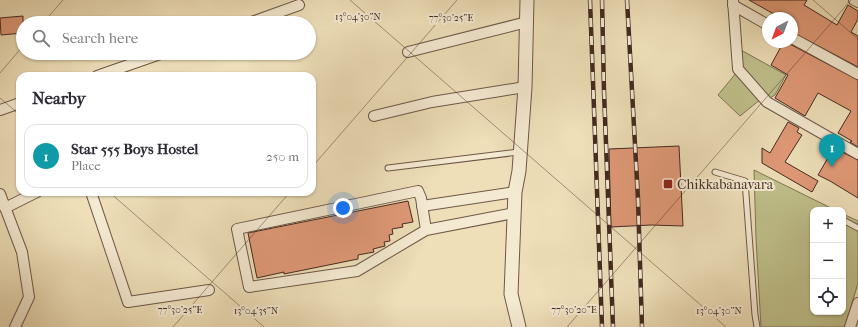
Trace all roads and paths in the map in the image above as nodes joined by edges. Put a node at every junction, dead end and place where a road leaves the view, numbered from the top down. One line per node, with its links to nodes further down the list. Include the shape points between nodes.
1 (527, 0): 8 (street)
2 (854, 0): 3 (street)
3 (858, 2)
4 (733, 3): 7 (street); 19 (street, via 738,69 767,102)
5 (299, 6): 6 (street)
6 (270, 16)
7 (762, 21)
8 (527, 22): 10 (street); 14 (street)
9 (798, 41): 13 (street)
10 (408, 52)
11 (143, 60): 12 (street)
12 (108, 72)
13 (858, 74)
14 (525, 87): 17 (street, via 432,102); 18 (street)
15 (16, 104): 16 (street)
16 (0, 110)
17 (374, 116)
18 (520, 152): 20 (lane); 22 (street)
19 (858, 154)
20 (388, 168)
21 (715, 172): 36 (lane, via 745,181)
22 (515, 192): 26 (street); 28 (street)
23 (0, 194): 27 (street)
24 (29, 196): 27 (street)
25 (92, 196): 32 (street, via 128,302)
26 (422, 206): 31 (street); 31 (street, via 418,191 412,191 237,229 249,287 357,271)
27 (5, 208): 34 (street, via 22,252 29,297)
28 (514, 213): 31 (street); 35 (street, via 511,294)
29 (846, 222): 30 (lane)
30 (858, 228)
31 (426, 230)
32 (209, 290)
33 (858, 303): 37 (street)
34 (15, 327)
35 (519, 327)
36 (757, 327)
37 (850, 327)

